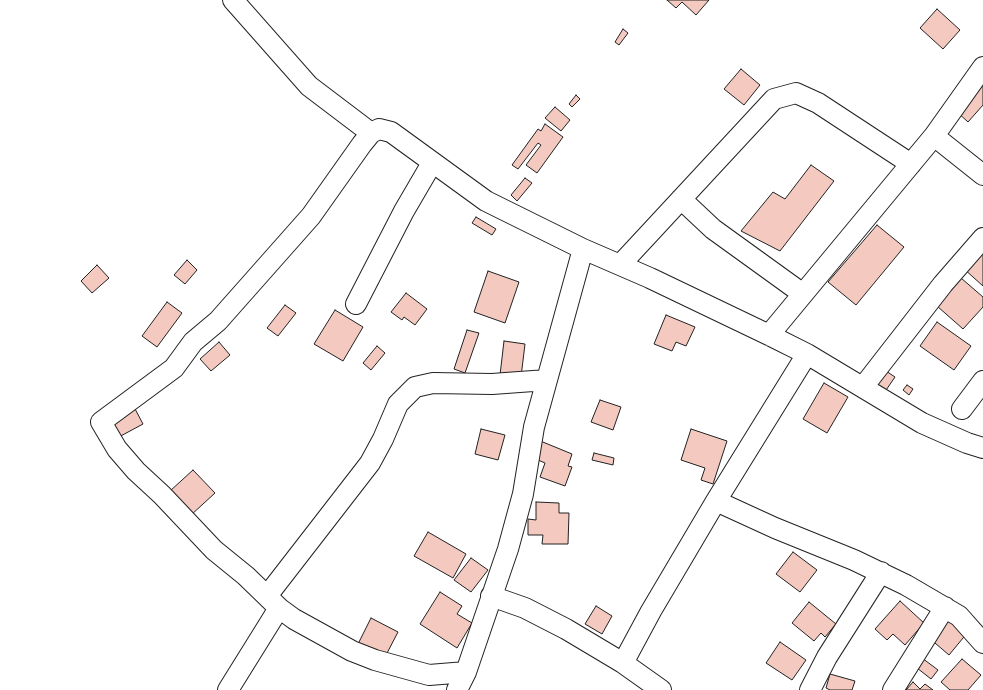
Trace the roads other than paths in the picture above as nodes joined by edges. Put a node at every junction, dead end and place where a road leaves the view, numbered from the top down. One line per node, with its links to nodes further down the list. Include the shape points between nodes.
1 (233, 0): 3 (street, via 309,86)
2 (983, 67): 4 (street)
3 (370, 133): 5 (street, via 379,129 391,132); 24 (street, via 311,216 231,307 193,342 174,368 101,422 117,449 136,471 214,550)
4 (934, 136): 6 (street); 7 (street)
5 (432, 163): 10 (street, via 486,201); 13 (street)
6 (910, 164): 8 (street, via 818,103 796,93 774,100); 12 (street)
7 (983, 176)
8 (681, 199): 11 (street); 12 (street, via 713,229)
9 (983, 238): 18 (street, via 943,284)
10 (584, 249): 11 (street); 16 (street)
11 (620, 265): 14 (street)
12 (803, 294): 14 (street)
13 (356, 304)
14 (769, 335): 15 (street)
15 (807, 354): 18 (street); 21 (street)
16 (546, 380): 23 (street, via 534,427 523,494 508,549); 24 (street, via 492,384 433,383 415,387 398,404 370,463)
17 (983, 381): 19 (street)
18 (863, 387): 20 (street, via 922,423)
19 (962, 409)
20 (983, 448)
21 (716, 501): 22 (street); 27 (street)
22 (881, 572): 25 (street); 32 (street, via 827,657)
23 (491, 596): 27 (street, via 525,608); 28 (street)
24 (273, 602): 28 (street, via 294,619 327,638 376,660 429,675); 29 (street)
25 (945, 607): 26 (street, via 959,616); 33 (street)
26 (983, 643)
27 (623, 663): 31 (street)
28 (466, 672): 30 (street)
29 (229, 689)
30 (458, 690)
31 (661, 690)
32 (810, 690)
33 (893, 690)

